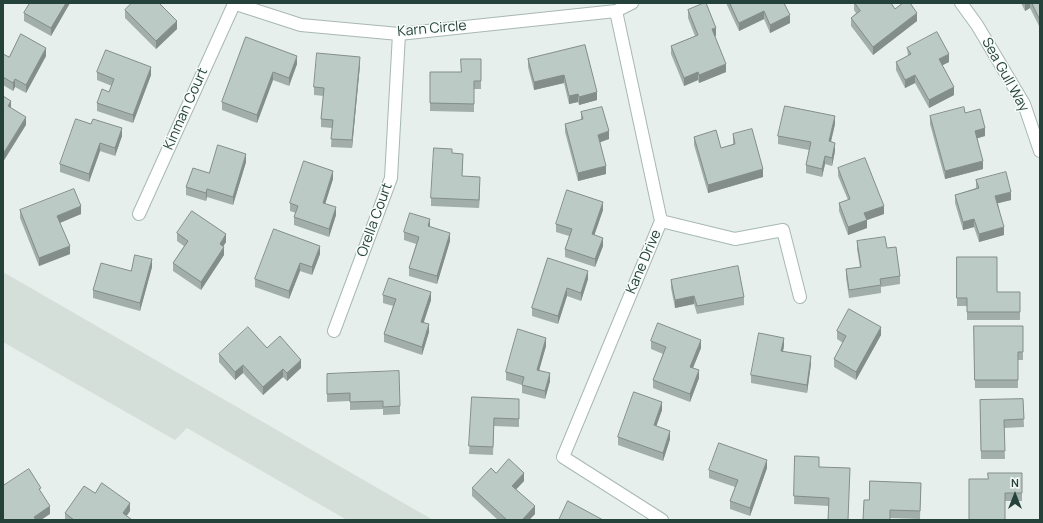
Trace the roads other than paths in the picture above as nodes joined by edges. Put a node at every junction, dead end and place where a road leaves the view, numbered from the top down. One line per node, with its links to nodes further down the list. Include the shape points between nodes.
1 (233, 3): 5 (street, Karn Circle, via 301,25); 7 (street, Kinman Court)
2 (632, 3): 4 (street, Karn Circle)
3 (961, 3): 6 (street, Sea Gull Way, via 1024,104)
4 (616, 11): 5 (street, Karn Circle); 8 (street, Kane Drive)
5 (399, 34): 10 (street, Orella Court, via 391,178)
6 (1040, 151)
7 (139, 214)
8 (661, 221): 9 (street, via 735,239 783,230); 11 (street, Kane Drive, via 563,457)
9 (800, 297)
10 (334, 331)
11 (662, 520)

